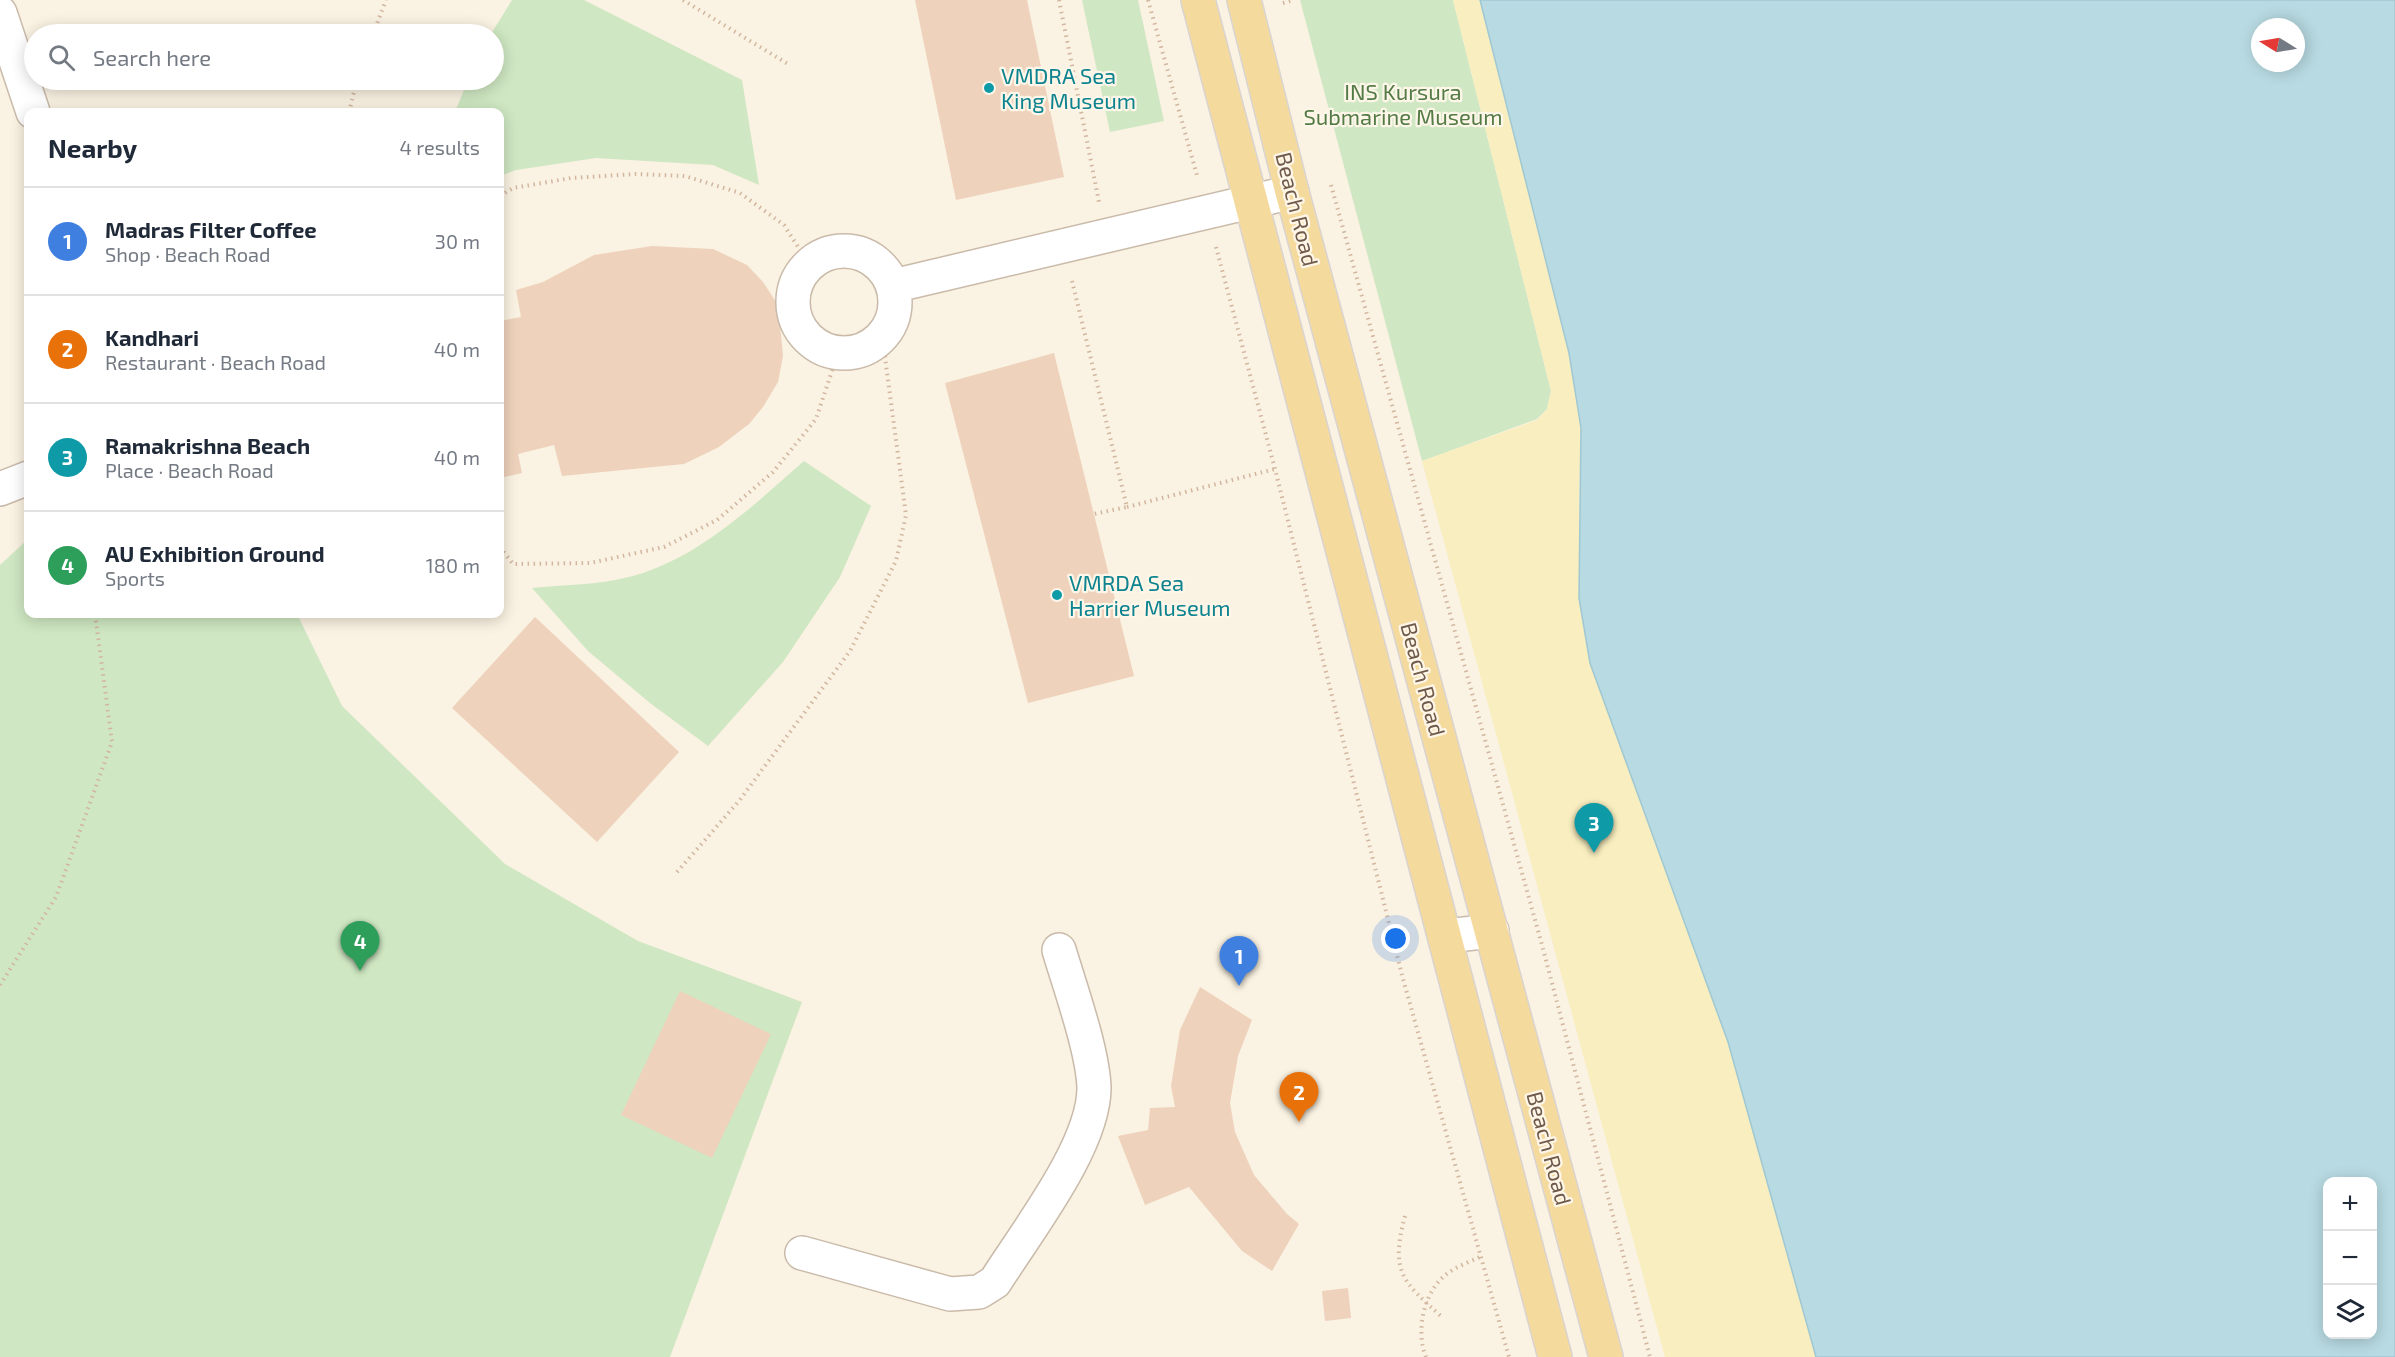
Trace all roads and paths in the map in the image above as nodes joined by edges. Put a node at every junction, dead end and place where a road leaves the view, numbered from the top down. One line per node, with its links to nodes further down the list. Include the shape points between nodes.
1 (386, 0): 11 (path)
2 (683, 0): 12 (path)
3 (1059, 0): 23 (path)
4 (1148, 0): 22 (path)
5 (1198, 0): 21 (main road, Beach Road)
6 (1244, 0): 19 (main road, Beach Road)
7 (1293, 0): 8 (path)
8 (1283, 1): 10 (path)
9 (0, 13): 13 (street)
10 (1286, 14)
11 (377, 24)
12 (788, 64)
13 (24, 85)
14 (26, 90): 16 (street)
15 (355, 90): 17 (path)
16 (32, 108)
17 (351, 108)
18 (1330, 184): 50 (path, via 1542,945)
19 (1292, 192): 21 (street); 37 (main road, Beach Road)
20 (504, 194): 25 (path, via 513,188 572,178 685,176 740,193 784,225)
21 (1251, 200): 22 (street); 38 (main road, Beach Road)
22 (1205, 211): 23 (street); 29 (path)
23 (1106, 235): 24 (street)
24 (1063, 245): 26 (street); 32 (path)
25 (809, 264): 26 (street, via 839,250 857,252 873,259); 28 (street, via 794,294 799,326 822,348)
26 (892, 286): 27 (street, via 892,320)
27 (882, 335): 28 (street, via 870,346); 36 (path, via 906,515 896,561 850,651 739,801)
28 (838, 353): 34 (path, via 816,419 773,472 717,520 664,547 590,562 513,564)
29 (1275, 469): 32 (path); 43 (path, via 1400,968)
30 (24, 480): 31 (street)
31 (0, 489)
32 (1126, 507): 33 (path)
33 (1094, 514)
34 (504, 552)
35 (96, 618): 40 (path, via 112,742 56,897)
36 (677, 872)
37 (1492, 931): 38 (street); 49 (main road, Beach Road)
38 (1446, 936): 48 (main road, Beach Road)
39 (1059, 950): 42 (street, via 1094,1086 1092,1113 1079,1149 995,1282 979,1292 950,1294)
40 (0, 985)
41 (1405, 1216): 44 (path, via 1397,1252 1401,1275)
42 (802, 1253)
43 (1482, 1256): 44 (path, via 1448,1273); 47 (path)
44 (1427, 1303): 45 (path); 46 (path, via 1422,1321)
45 (1443, 1318)
46 (1426, 1357)
47 (1509, 1357)
48 (1555, 1357)
49 (1606, 1357)
50 (1650, 1357)

